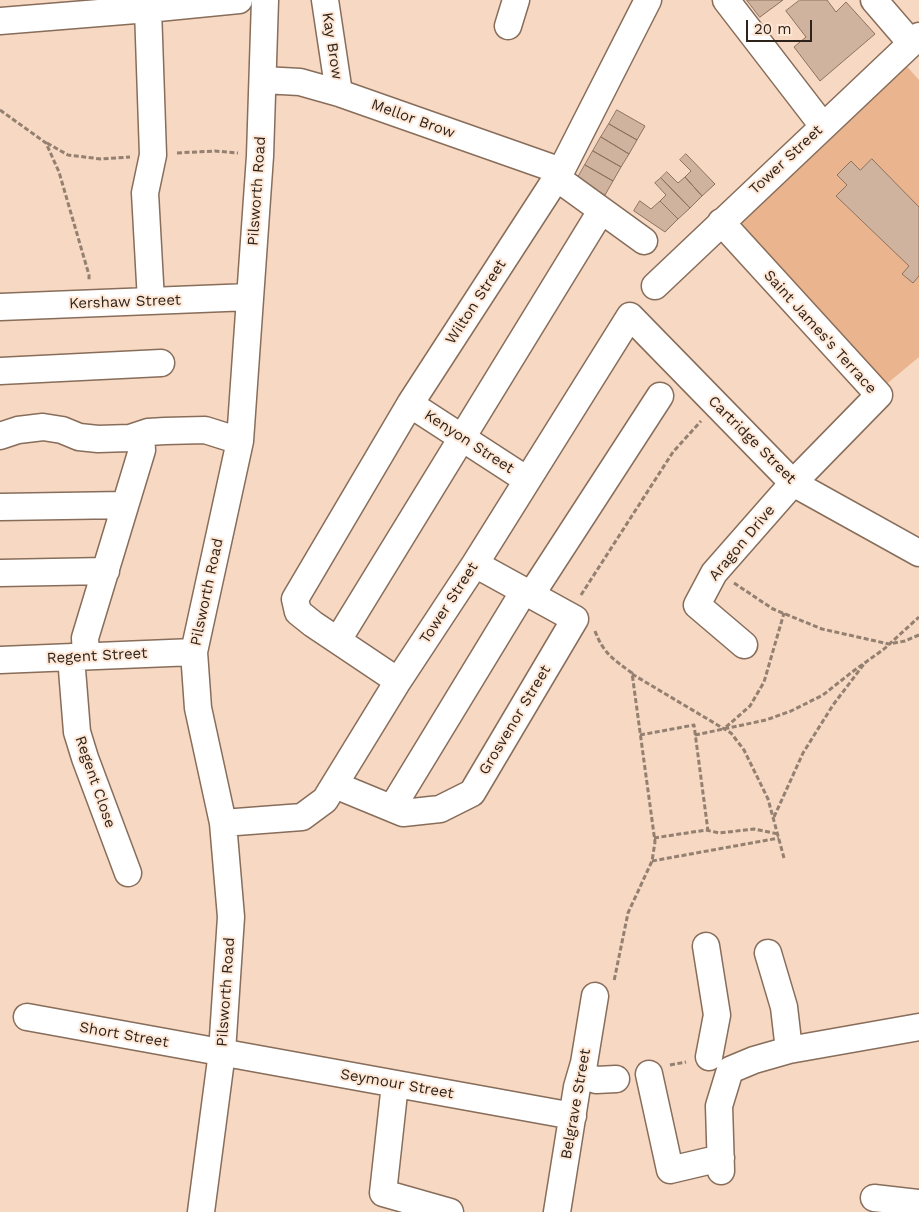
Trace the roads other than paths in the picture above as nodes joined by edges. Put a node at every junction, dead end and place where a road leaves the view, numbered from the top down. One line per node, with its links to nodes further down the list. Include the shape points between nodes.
1 (239, 0): 8 (street)
2 (265, 0): 12 (street, Pilsworth Road)
3 (325, 0): 13 (street, Kay Brow)
4 (516, 0): 10 (street)
5 (648, 0): 15 (street, Wilton Street)
6 (726, 0): 14 (street)
7 (874, 0): 11 (street)
8 (148, 9): 9 (street); 21 (street, via 153,155 145,193)
9 (0, 21)
10 (508, 26)
11 (915, 39): 14 (street, Tower Street)
12 (263, 80): 13 (street, Mellor Brow, via 300,82); 20 (street, Pilsworth Road)
13 (339, 93): 15 (street, Mellor Brow)
14 (823, 126): 17 (street, Tower Street)
15 (559, 175): 16 (street, Mellor Brow); 27 (street, Wilton Street)
16 (601, 211): 18 (street, Mellor Brow); 30 (street)
17 (722, 222): 19 (street, Tower Street); 33 (street, Saint James's Terrace, via 879,395)
18 (644, 242)
19 (655, 286)
20 (250, 297): 21 (street, Kershaw Street); 31 (street, Pilsworth Road)
21 (151, 301): 22 (street, Kershaw Street)
22 (0, 307)
23 (630, 316): 32 (street, Tower Street); 33 (street, Cartridge Street)
24 (161, 363): 25 (street)
25 (0, 371)
26 (660, 396): 40 (street)
27 (410, 404): 30 (street, Kenyon Street); 41 (street, Wilton Street, via 295,599 298,612)
28 (141, 435): 29 (street, via 98,439 43,427); 31 (street, via 205,430); 34 (street, Regent Close, via 142,450)
29 (0, 436)
30 (462, 438): 32 (street, Kenyon Street); 41 (street)
31 (240, 441): 43 (street, Pilsworth Road)
32 (527, 480): 37 (street, Tower Street)
33 (793, 483): 36 (street, Cartridge Street); 42 (street, Aragon Drive, via 716,570 698,605)
34 (125, 505): 35 (street); 38 (street, Regent Close)
35 (0, 507)
36 (919, 552)
37 (475, 564): 40 (street); 46 (street, Tower Street)
38 (106, 570): 39 (street); 44 (street, Regent Close)
39 (0, 573)
40 (527, 593): 48 (street); 48 (street, Grosvenor Street, via 584,622 472,793 440,809 403,813)
41 (338, 640): 46 (street)
42 (744, 645)
43 (194, 652): 44 (street, Regent Street); 49 (street, Pilsworth Road, via 198,708)
44 (79, 657): 45 (street, Regent Street); 50 (street, Regent Close, via 77,732)
45 (0, 660)
46 (398, 681): 47 (street, Tower Street)
47 (335, 785): 48 (street, Grosvenor Street); 49 (street, Tower Street, via 325,800 302,817)
48 (392, 808)
49 (223, 823): 57 (street, Pilsworth Road, via 231,917)
50 (128, 874)
51 (706, 946): 58 (street, via 717,1015)
52 (768, 953): 56 (street, via 784,1007)
53 (595, 996): 59 (street, Belgrave Street)
54 (27, 1017): 57 (street, Short Street)
55 (919, 1027): 56 (street)
56 (789, 1050): 60 (street, via 730,1070 719,1106 721,1165 670,1170)
57 (222, 1052): 62 (street, Seymour Street); 66 (street, Pilsworth Road)
58 (709, 1058)
59 (581, 1074): 61 (street, via 596,1080); 63 (street, Belgrave Street)
60 (649, 1074)
61 (616, 1079)
62 (395, 1084): 63 (street, Seymour Street); 67 (street, via 383,1193)
63 (573, 1116): 68 (street, Belgrave Street)
64 (874, 1198): 65 (street)
65 (919, 1204)
66 (201, 1212)
67 (450, 1212)
68 (557, 1212)

